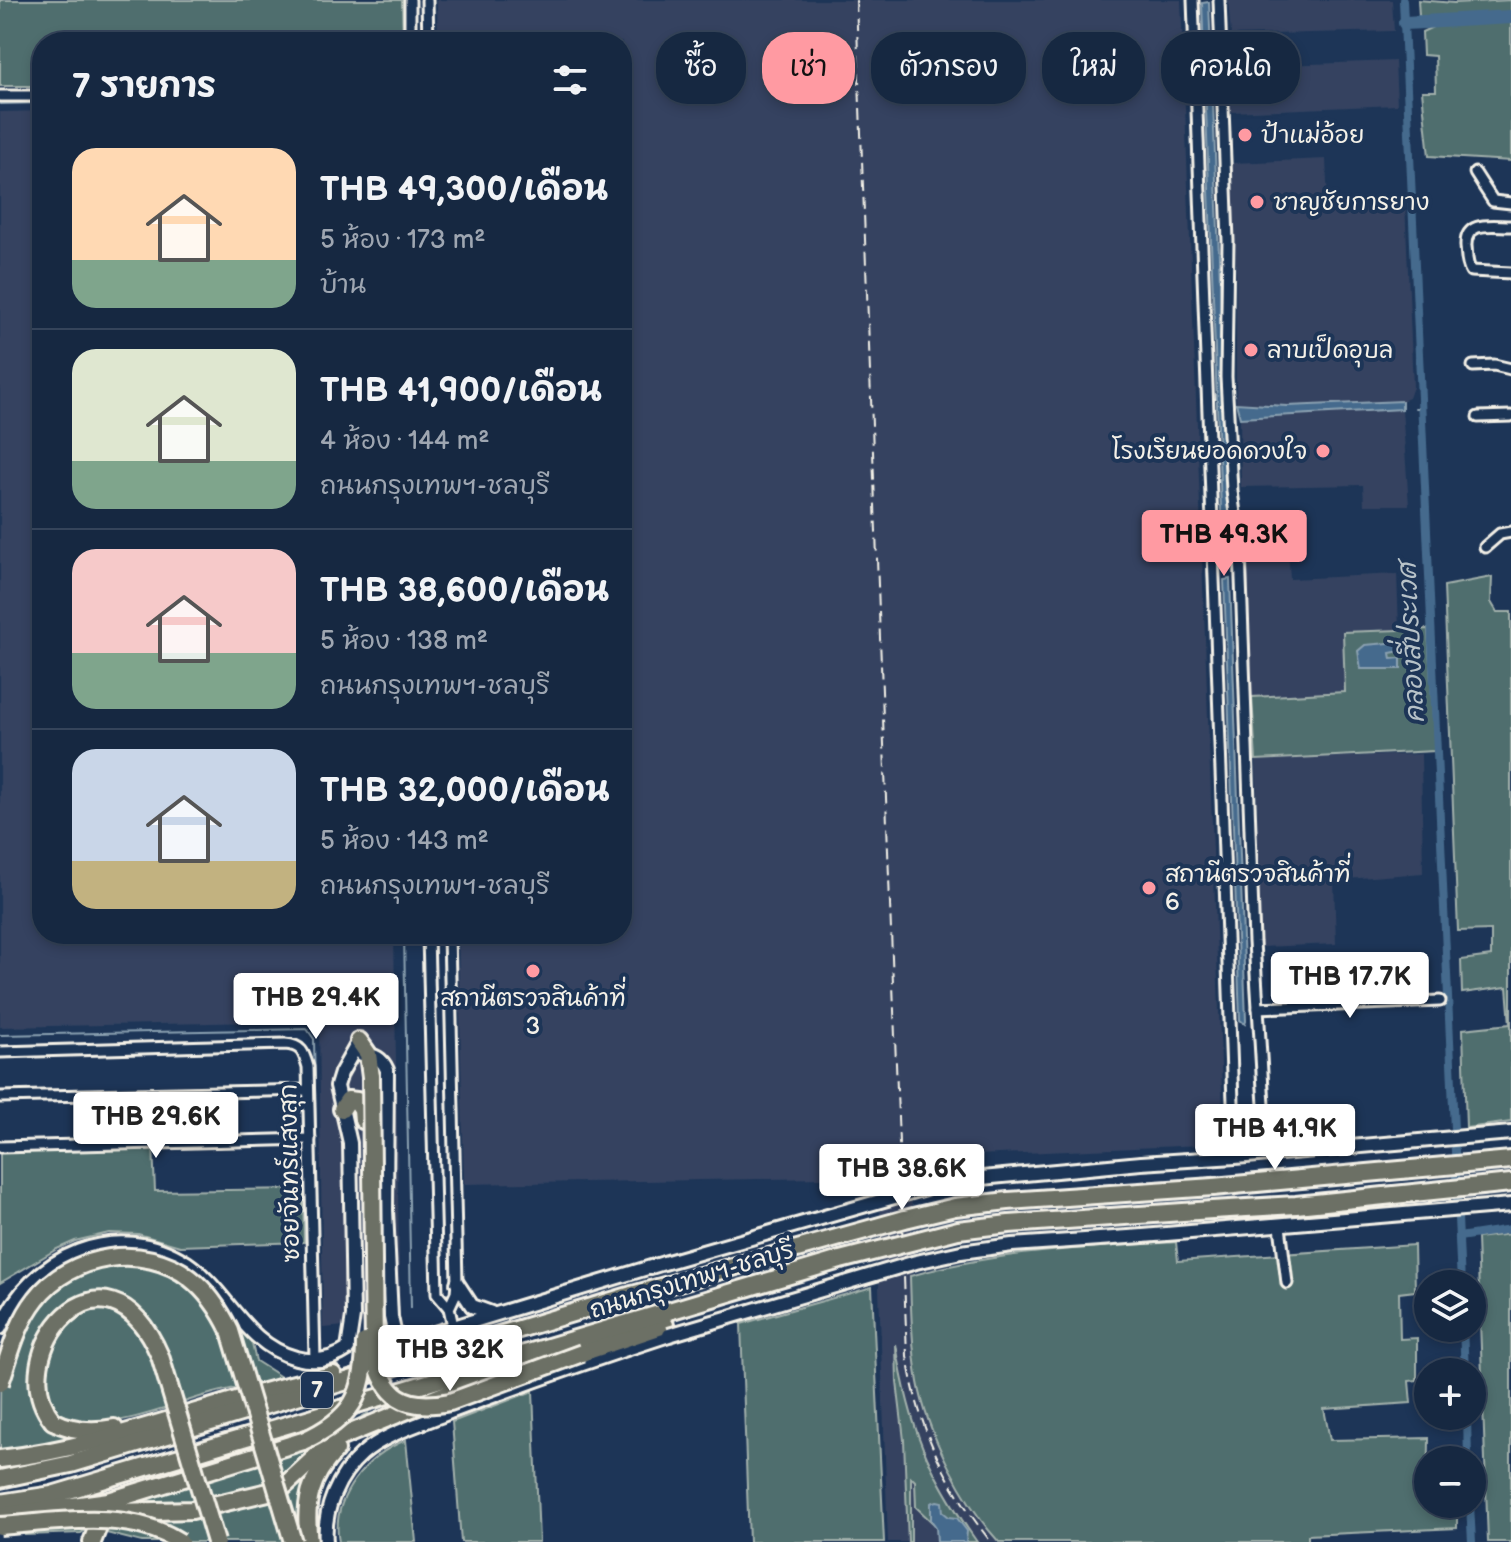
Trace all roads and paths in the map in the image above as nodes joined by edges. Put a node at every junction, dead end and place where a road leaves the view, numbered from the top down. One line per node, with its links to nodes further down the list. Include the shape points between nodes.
1 (1193, 0): 34 (street)
2 (1219, 0): 22 (street, via 1228,241 1226,369 1240,551)
3 (410, 1): 4 (street); 5 (street)
4 (427, 1): 6 (street)
5 (410, 32)
6 (428, 32)
7 (0, 96): 8 (street)
8 (32, 96)
9 (1475, 173): 10 (street, via 1493,201)
10 (1511, 203)
11 (1511, 226): 12 (street, via 1474,227 1466,237 1471,271)
12 (1511, 273)
13 (1473, 366): 14 (street)
14 (1511, 369)
15 (1511, 416): 16 (street)
16 (1478, 417)
17 (1511, 532): 18 (street)
18 (1485, 547)
19 (428, 944): 26 (street)
20 (449, 944): 25 (street)
21 (1440, 1001): 22 (street)
22 (1258, 1008): 33 (street)
23 (364, 1048): 29 (main road, via 350,1056 341,1073 337,1086); 39 (highway, bridge, via 371,1077 374,1352 387,1389 402,1401 429,1406 450,1402 721,1306); 48 (main road, via 387,1070 392,1330 399,1339)
24 (0, 1052): 27 (street, ซอยจันทร์แสงสุก, via 291,1045 305,1055)
25 (452, 1062): 26 (street); 40 (street)
26 (431, 1063): 43 (street, via 437,1294)
27 (308, 1090): 28 (street); 31 (street, ซอยจันทร์แสงสุก)
28 (0, 1097)
29 (342, 1109): 47 (main road, via 350,1143); 56 (highway, bridge, via 348,1100 357,1101 363,1120 365,1363 360,1390 345,1415 303,1441)
30 (1505, 1134): 33 (main road)
31 (310, 1139): 32 (street); 49 (street, ซอยจันทร์แสงสุก)
32 (0, 1147)
33 (1267, 1154): 34 (main road)
34 (1235, 1157): 44 (main road, bridge, via 950,1181)
35 (1505, 1161): 42 (highway, ถนนกรุงเทพฯ-ชลบุรี / 7, bridge, via 955,1207)
36 (1506, 1184): 39 (highway, ถนนกรุงเทพฯ-ชลบุรี / 7, bridge, via 958,1230)
37 (1507, 1206): 38 (main road)
38 (1280, 1231): 41 (street); 68 (main road, bridge, via 1143,1236 961,1252 547,1374 370,1448 336,1489)
39 (789, 1276): 50 (highway, ถนนกรุงเทพฯ-ชลบุรี / 7)
40 (457, 1283): 43 (street); 44 (main road, via 472,1306)
41 (1287, 1283)
42 (628, 1296): 52 (highway); 55 (highway, ถนนกรุงเทพฯ-ชลบุรี / 7, via 71,1464)
43 (449, 1308): 45 (street)
44 (499, 1314): 45 (main road)
45 (453, 1326): 48 (main road)
46 (0, 1328): 49 (main road, via 23,1289 53,1263 92,1247 132,1244 183,1261 259,1340 288,1355)
47 (351, 1332): 48 (main road, via 362,1347); 49 (main road, via 348,1349)
48 (411, 1340)
49 (315, 1360)
50 (506, 1360): 53 (highway, via 463,1387); 57 (highway, ถนนกรุงเทพฯ-ชลบุรี / 7, via 52,1495)
51 (0, 1383): 66 (highway, bridge, via 26,1314 68,1270 128,1257 181,1272 207,1294 230,1331)
52 (267, 1390): 54 (highway, via 76,1446); 65 (highway, bridge, via 219,1399 103,1430 71,1428 39,1409 25,1379 26,1351 38,1327 55,1311 89,1300 135,1317 160,1356)
53 (356, 1433): 62 (highway, via 334,1440 281,1489 192,1510 119,1512 101,1519); 67 (highway, via 328,1458 315,1479 306,1508)
54 (0, 1459)
55 (0, 1479)
56 (109, 1501): 58 (highway); 60 (highway, via 79,1516)
57 (0, 1503)
58 (0, 1516)
59 (0, 1526): 64 (highway, bridge, via 110,1520 141,1525)
60 (0, 1533)
61 (82, 1542): 62 (main road)
62 (92, 1542): 63 (main road)
63 (99, 1542)
64 (180, 1542)
65 (216, 1542)
66 (293, 1542)
67 (309, 1542)
68 (326, 1542)

